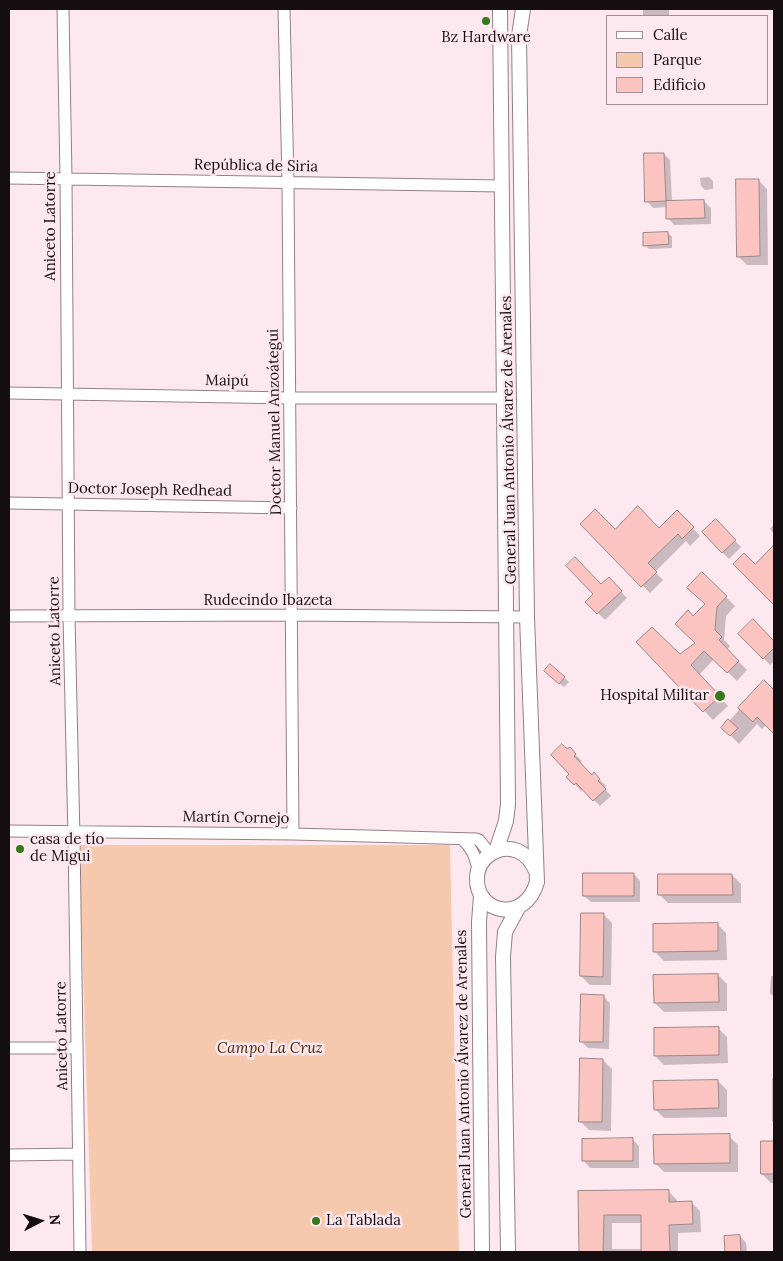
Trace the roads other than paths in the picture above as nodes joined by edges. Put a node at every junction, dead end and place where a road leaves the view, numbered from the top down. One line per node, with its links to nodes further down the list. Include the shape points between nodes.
1 (63, 9): 6 (street, Aniceto Latorre)
2 (284, 9): 7 (street, Doctor Manuel Anzoátegui)
3 (500, 9): 8 (main road, General Juan Antonio Álvarez de Arenales)
4 (523, 9): 20 (main road, General Juan Antonio Álvarez de Arenales, via 519,36)
5 (9, 178): 6 (street, República de Siria)
6 (66, 178): 7 (street, República de Siria); 10 (street, Aniceto Latorre)
7 (288, 182): 8 (street, República de Siria); 11 (street, Doctor Manuel Anzoátegui)
8 (502, 186): 12 (main road, General Juan Antonio Álvarez de Arenales)
9 (9, 393): 10 (street, Maipú)
10 (68, 393): 11 (street, Maipú); 14 (street, Aniceto Latorre)
11 (290, 398): 12 (street, Maipú); 15 (street, Doctor Manuel Anzoátegui)
12 (505, 398): 19 (main road, General Juan Antonio Álvarez de Arenales)
13 (9, 503): 14 (street, Doctor Joseph Redhead)
14 (69, 504): 15 (street, Doctor Joseph Redhead); 18 (street, Aniceto Latorre)
15 (291, 508): 16 (street, Doctor Manuel Anzoátegui)
16 (292, 615): 18 (street, Rudecindo Ibazeta); 19 (street, Rudecindo Ibazeta); 23 (street, Doctor Manuel Anzoátegui)
17 (9, 616): 18 (street, Rudecindo Ibazeta)
18 (69, 616): 21 (street, Aniceto Latorre)
19 (506, 617): 20 (street, Rudecindo Ibazeta); 25 (main road, General Juan Antonio Álvarez de Arenales, via 508,804 506,821)
20 (527, 617): 27 (main road, General Juan Antonio Álvarez de Arenales)
21 (74, 830): 22 (street, Martín Cornejo); 23 (street, Martín Cornejo); 31 (street, Aniceto Latorre)
22 (9, 831)
23 (294, 834): 24 (street, Martín Cornejo)
24 (462, 839): 25 (street, Martín Cornejo, via 479,840); 26 (street, via 470,846)
25 (493, 853): 26 (main road, General Juan Antonio Álvarez de Arenales, via 484,859); 27 (main road, via 508,849 520,852)
26 (478, 870): 28 (main road, General Juan Antonio Álvarez de Arenales)
27 (536, 871): 29 (main road, General Juan Antonio Álvarez de Arenales, via 534,893)
28 (481, 896): 29 (main road, via 499,909); 35 (main road, General Juan Antonio Álvarez de Arenales)
29 (518, 908): 36 (main road, General Juan Antonio Álvarez de Arenales, via 505,932 502,956)
30 (9, 1048): 31 (street)
31 (77, 1048): 32 (street, Aniceto Latorre)
32 (78, 1154): 33 (street); 34 (street, Aniceto Latorre)
33 (9, 1155)
34 (80, 1252)
35 (482, 1252)
36 (508, 1252)

